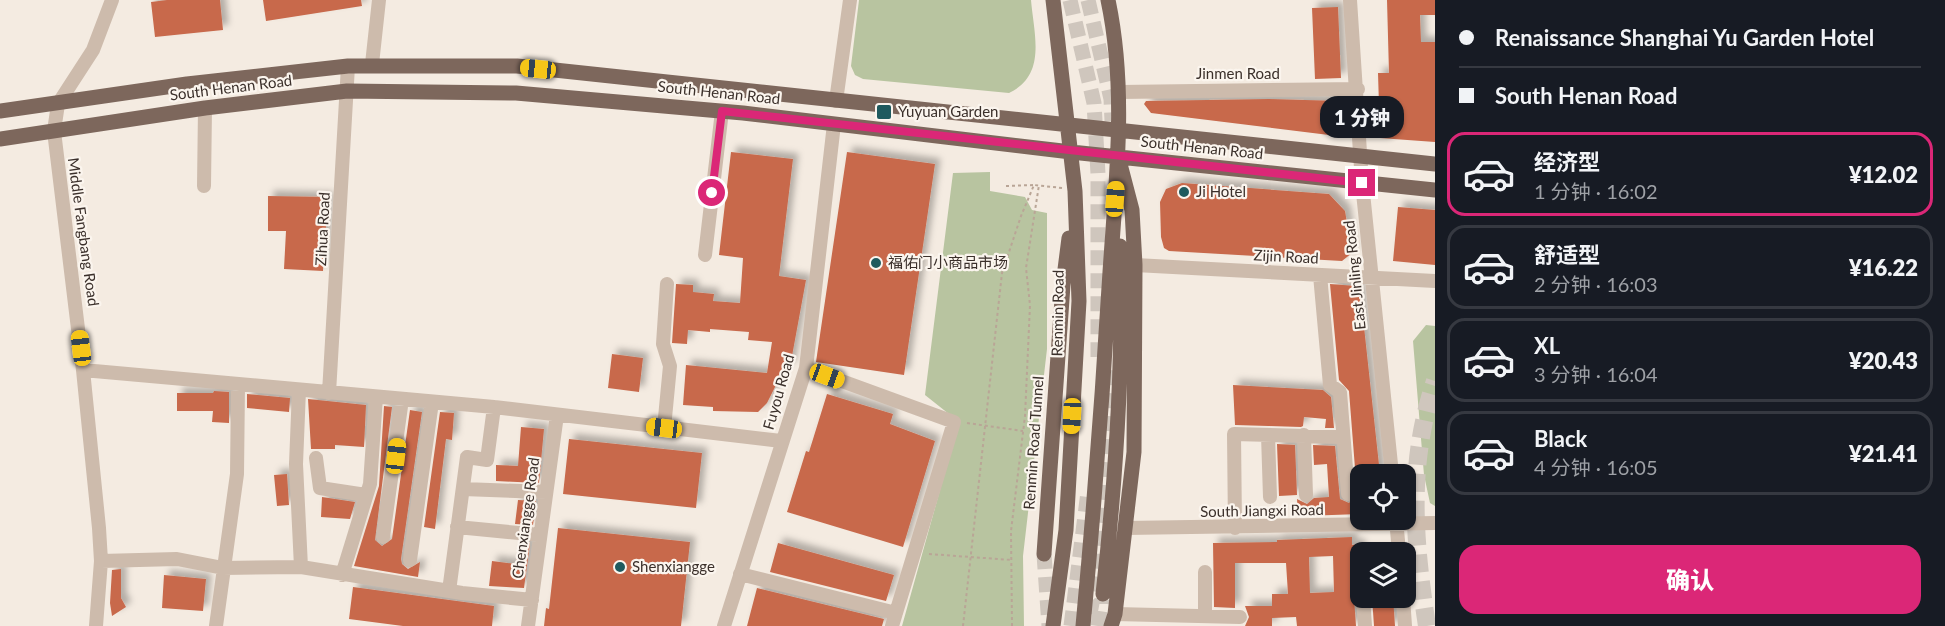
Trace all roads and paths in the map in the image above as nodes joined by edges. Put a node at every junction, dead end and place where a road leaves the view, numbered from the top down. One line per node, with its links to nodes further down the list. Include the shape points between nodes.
1 (112, 0): 13 (street, Middle Fangbang Road, via 93,50)
2 (379, 0): 7 (street)
3 (850, 0): 12 (street)
4 (1053, 0): 18 (main road, Renmin Road)
5 (1108, 0): 11 (main road)
6 (1350, 0): 9 (street, East Jinling Road)
7 (372, 64): 8 (main road, South Henan Road); 12 (main road, South Henan Road, via 517,66)
8 (348, 66): 10 (street, Zihua Road); 13 (main road, South Henan Road, via 187,84)
9 (1358, 89): 11 (street, Jinmen Road); 23 (street, East Jinling Road)
10 (347, 91): 14 (main road, South Henan Road); 16 (main road, South Henan Road, via 516,93); 43 (street, Zihua Road)
11 (1120, 92): 19 (main road)
12 (836, 101): 18 (main road, South Henan Road)
13 (58, 104): 15 (main road, South Henan Road); 20 (street, Middle Fangbang Road)
14 (205, 108): 20 (main road, South Henan Road); 29 (street)
15 (0, 111)
16 (722, 111): 17 (main road, South Henan Road); 33 (street)
17 (834, 124): 22 (main road, South Henan Road); 39 (street, Fuyou Road)
18 (1068, 125): 19 (main road, South Henan Road); 22 (main road, Renmin Road)
19 (1119, 129): 23 (main road, South Henan Road); 24 (main road)
20 (54, 131): 21 (main road, South Henan Road); 40 (street, Middle Fangbang Road)
21 (0, 139)
22 (1071, 152): 24 (main road, South Henan Road); 31 (main road, Renmin Road)
23 (1360, 156): 25 (main road, South Henan Road); 26 (street, East Jinling Road)
24 (1118, 157): 26 (main road, South Henan Road); 34 (main road, via 1132,210); 85 (main road, via 1123,318 1112,515); 100 (main road)
25 (1435, 164)
26 (1362, 183): 32 (main road, South Henan Road); 36 (street, East Jinling Road)
27 (1034, 185): 28 (path); 30 (path); 50 (path, via 1002,273)
28 (1039, 185): 31 (path); 52 (path, via 1026,268 1030,305)
29 (204, 186)
30 (1006, 186)
31 (1075, 190): 74 (main road, Renmin Road Tunnel, via 1063,285); 99 (main road, Renmin Road, via 1078,301 1066,530)
32 (1435, 190)
33 (705, 255)
34 (1135, 266): 35 (street, Zijin Road); 69 (main road, via 1134,452)
35 (1320, 275): 36 (street, Zijin Road); 55 (street, via 1330,385 1340,392)
36 (1372, 277): 37 (street, Zijin Road); 58 (street, East Jinling Road)
37 (1435, 281)
38 (667, 284): 51 (street, via 663,344 670,366)
39 (806, 368): 49 (street); 56 (street, Fuyou Road)
40 (83, 370): 41 (street); 78 (street, Middle Fangbang Road)
41 (238, 385): 42 (street); 80 (street, via 237,474)
42 (299, 390): 43 (street); 79 (street, via 296,464)
43 (329, 393): 44 (street)
44 (376, 397): 45 (street); 62 (street)
45 (402, 399): 46 (street); 72 (street)
46 (432, 402): 47 (street); 76 (street)
47 (494, 407): 48 (street); 59 (street, via 487,460 467,457)
48 (557, 415): 51 (street); 60 (street, Chenxiangge Road)
49 (952, 421): 50 (path); 73 (street)
50 (985, 426): 52 (path); 75 (path)
51 (664, 428): 56 (street)
52 (1023, 431): 77 (path, via 1011,531)
53 (1268, 435): 54 (street); 64 (street); 70 (street, via 1234,434)
54 (1304, 435): 55 (street); 63 (street)
55 (1342, 437): 61 (street)
56 (781, 441): 82 (street, Fuyou Road)
57 (316, 458): 62 (street, via 320,488)
58 (1391, 464)
59 (463, 489): 60 (street); 68 (street)
60 (546, 492): 71 (street, Chenxiangge Road)
61 (1348, 494)
62 (366, 495): 83 (street)
63 (1306, 495)
64 (1270, 497)
65 (1416, 522): 66 (street, South Jiangxi Road)
66 (1435, 523)
67 (1350, 524): 70 (street, South Jiangxi Road)
68 (458, 526): 71 (street); 84 (street)
69 (1126, 528): 70 (street, South Jiangxi Road); 92 (main road)
70 (1235, 528)
71 (540, 534): 86 (street, Chenxiangge Road)
72 (383, 537)
73 (914, 552): 75 (path); 91 (street)
74 (1044, 555)
75 (971, 557): 77 (path); 97 (path)
76 (410, 560)
77 (1012, 560): 98 (path)
78 (101, 561): 80 (street, via 177,559); 93 (street, Middle Fangbang Road)
79 (301, 567): 80 (street); 83 (street)
80 (223, 568): 94 (street)
81 (1205, 572): 89 (street)
82 (740, 574): 91 (street); 96 (street, Fuyou Road)
83 (342, 575): 84 (street)
84 (449, 591): 86 (street)
85 (1103, 594)
86 (532, 600): 95 (street, Chenxiangge Road)
87 (1364, 608): 101 (street)
88 (1404, 608): 102 (street)
89 (1205, 615): 90 (street); 92 (street)
90 (1240, 617)
91 (894, 619)
92 (1113, 620)
93 (96, 626)
94 (216, 626)
95 (528, 626)
96 (724, 626)
97 (963, 626)
98 (1012, 626)
99 (1053, 626)
100 (1083, 626)
101 (1365, 626)
102 (1405, 626)

